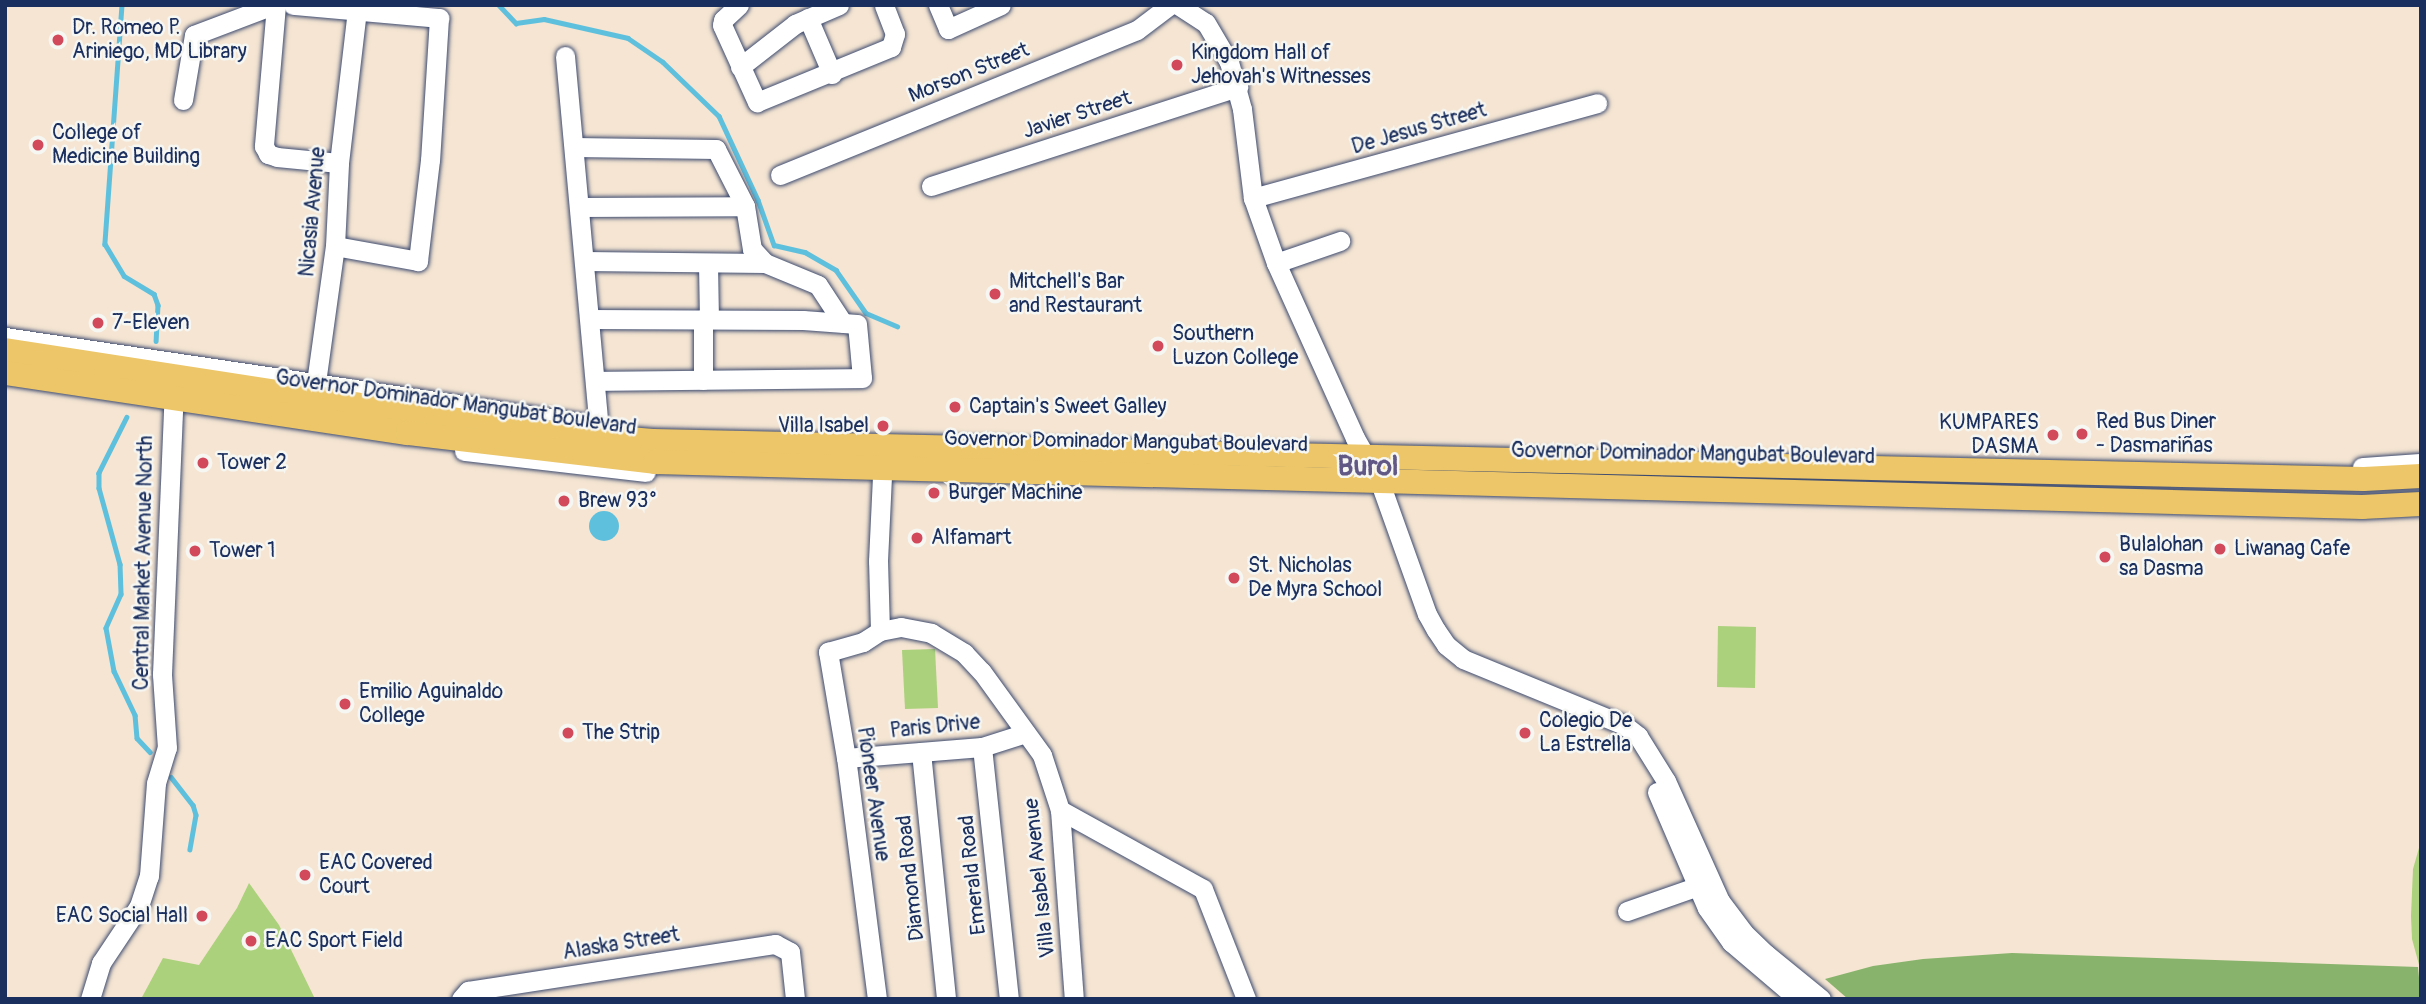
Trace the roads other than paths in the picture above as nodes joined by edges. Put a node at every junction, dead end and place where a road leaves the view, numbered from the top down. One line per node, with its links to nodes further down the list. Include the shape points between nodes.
1 (275, 5): 16 (street, via 194,35); 19 (street, via 264,146 268,154 277,157)
2 (293, 5): 10 (street)
3 (739, 5): 13 (street, via 722,22)
4 (839, 5): 11 (street)
5 (884, 5): 14 (street, via 895,34 891,47)
6 (939, 5): 7 (street, via 948,29)
7 (1001, 5)
8 (1170, 5): 20 (street, Morson Street, via 1137,30)
9 (1178, 5): 15 (street, via 1206,23)
10 (357, 9): 19 (street, Nicasia Avenue); 26 (street, via 439,18 430,160 418,261)
11 (808, 18): 13 (street); 14 (street)
12 (565, 56): 18 (street)
13 (740, 67): 14 (street, via 757,102)
14 (832, 74)
15 (1238, 87): 21 (street, Javier Street); 22 (street)
16 (183, 100)
17 (1597, 103): 22 (street, De Jesus Street)
18 (574, 147): 23 (street, via 716,149); 24 (street)
19 (339, 163): 26 (street, Nicasia Avenue)
20 (780, 175)
21 (931, 187)
22 (1253, 198): 30 (street)
23 (745, 206): 24 (street); 29 (street, via 752,249)
24 (579, 207): 27 (street)
25 (1340, 241): 30 (street)
26 (335, 246): 41 (street, Nicasia Avenue)
27 (584, 261): 28 (street); 31 (street)
28 (708, 262): 29 (street); 32 (street)
29 (765, 263): 33 (street, via 818,285)
30 (1276, 264): 47 (street)
31 (590, 319): 32 (street); 38 (street)
32 (706, 319): 33 (street); 37 (street)
33 (843, 323): 37 (street, via 857,324 862,378)
34 (5, 337): 40 (street, Governor Dominador Mangubat Boulevard)
35 (5, 350): 40 (main road, Governor Dominador Mangubat Boulevard)
36 (5, 373): 40 (main road, Governor Dominador Mangubat Boulevard)
37 (703, 380): 38 (street)
38 (596, 381): 42 (street)
39 (5, 384): 40 (street, Governor Dominador Mangubat Boulevard)
40 (174, 386): 41 (main road, Governor Dominador Mangubat Boulevard); 44 (street, Governor Dominador Mangubat Boulevard, via 496,456); 60 (street, Central Market Avenue North, via 162,674 168,739 149,876 139,906 102,963)
41 (313, 400): 42 (street, Governor Dominador Mangubat Boulevard); 43 (main road, Governor Dominador Mangubat Boulevard)
42 (600, 431): 43 (main road, Governor Dominador Mangubat Boulevard); 44 (main road, Governor Dominador Mangubat Boulevard); 47 (street, Governor Dominador Mangubat Boulevard)
43 (522, 439): 44 (main road, Governor Dominador Mangubat Boulevard)
44 (632, 457): 46 (main road, Governor Dominador Mangubat Boulevard)
45 (2421, 463): 47 (street, Governor Dominador Mangubat Boulevard)
46 (884, 468): 47 (main road, Governor Dominador Mangubat Boulevard); 47 (street, Governor Dominador Mangubat Boulevard); 52 (street)
47 (1371, 475): 49 (main road, Governor Dominador Mangubat Boulevard); 51 (street, Governor Dominador Mangubat Boulevard, via 2337,517); 58 (street, via 1427,614 1447,645 1463,659 1623,725 1638,736 1666,781)
48 (2421, 475): 49 (main road, Governor Dominador Mangubat Boulevard, via 2364,480)
49 (1660, 476): 50 (main road, Governor Dominador Mangubat Boulevard, via 2362,507)
50 (2421, 504)
51 (2421, 515)
52 (884, 630): 53 (street, Villa Isabel Avenue, via 918,629 956,647 982,672); 56 (street, Pioneer Avenue, via 828,652)
53 (1027, 733): 54 (street, Paris Drive); 57 (street, Villa Isabel Avenue, via 1046,765)
54 (982, 747): 55 (street, Paris Drive); 65 (street, Emerald Road)
55 (921, 752): 56 (street, Paris Drive); 64 (street, Diamond Road)
56 (846, 758): 63 (street, Pioneer Avenue)
57 (1060, 810): 66 (street, Villa Isabel Avenue); 67 (street, via 1203,889)
58 (1703, 884): 59 (street); 68 (street, via 1707,908 1731,942); 69 (street, via 1743,932)
59 (1627, 911)
60 (90, 999)
61 (461, 999): 62 (street, Alaska Street, via 468,990 775,944 790,952)
62 (795, 999)
63 (877, 999)
64 (946, 999)
65 (1009, 999)
66 (1074, 999)
67 (1246, 999)
68 (1798, 999)
69 (1821, 999)

